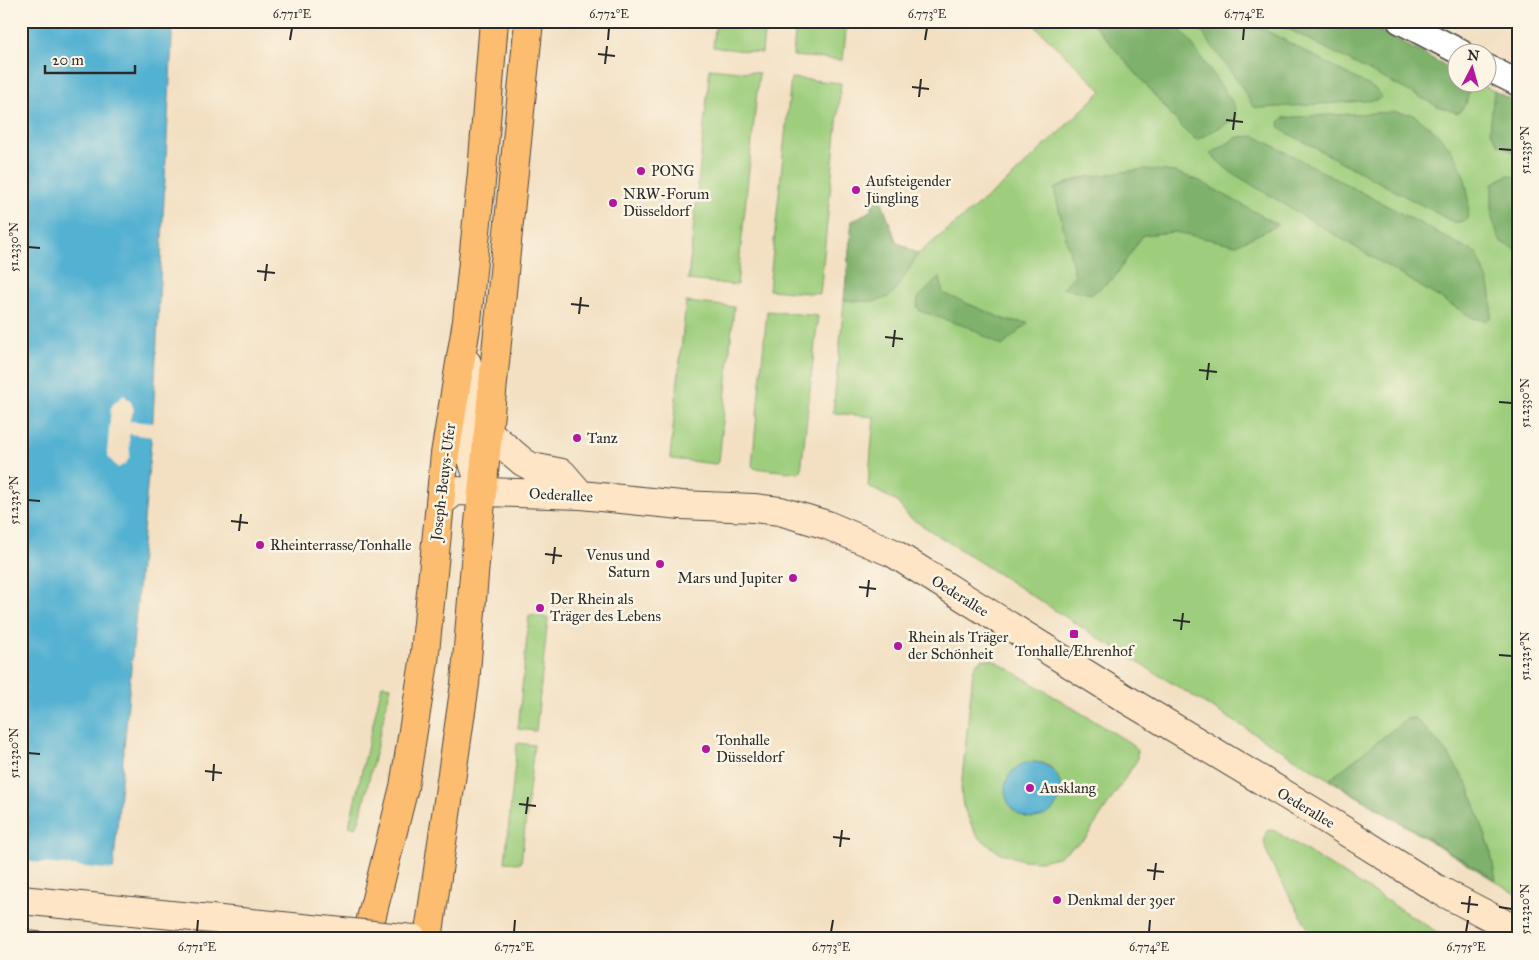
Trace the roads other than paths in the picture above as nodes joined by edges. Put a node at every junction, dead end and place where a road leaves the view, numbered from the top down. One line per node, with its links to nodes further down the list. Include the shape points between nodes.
1 (494, 21): 7 (main road, Joseph-Beuys-Ufer)
2 (529, 21): 8 (main road)
3 (1400, 21): 4 (street)
4 (1446, 45)
5 (1496, 72): 6 (street)
6 (1518, 83)
7 (467, 321): 9 (main road, via 468,446); 11 (main road, Joseph-Beuys-Ufer)
8 (488, 432): 9 (main road); 10 (main road, via 532,467 562,473)
9 (482, 492): 10 (main road, Oederallee); 11 (main road, Oederallee, via 455,491); 19 (main road, via 465,684)
10 (581, 495): 12 (main road, Oederallee, via 780,511 827,525 893,554)
11 (440, 504): 14 (main road, Joseph-Beuys-Ufer, via 424,662 404,787)
12 (1437, 889): 15 (main road, Oederallee); 20 (main road, Oederallee)
13 (21, 900): 18 (main road, bridge)
14 (373, 909): 16 (main road, Joseph-Beuys-Ufer); 17 (main road)
15 (1518, 931)
16 (366, 939)
17 (370, 939)
18 (413, 939)
19 (428, 939)
20 (1504, 939)

